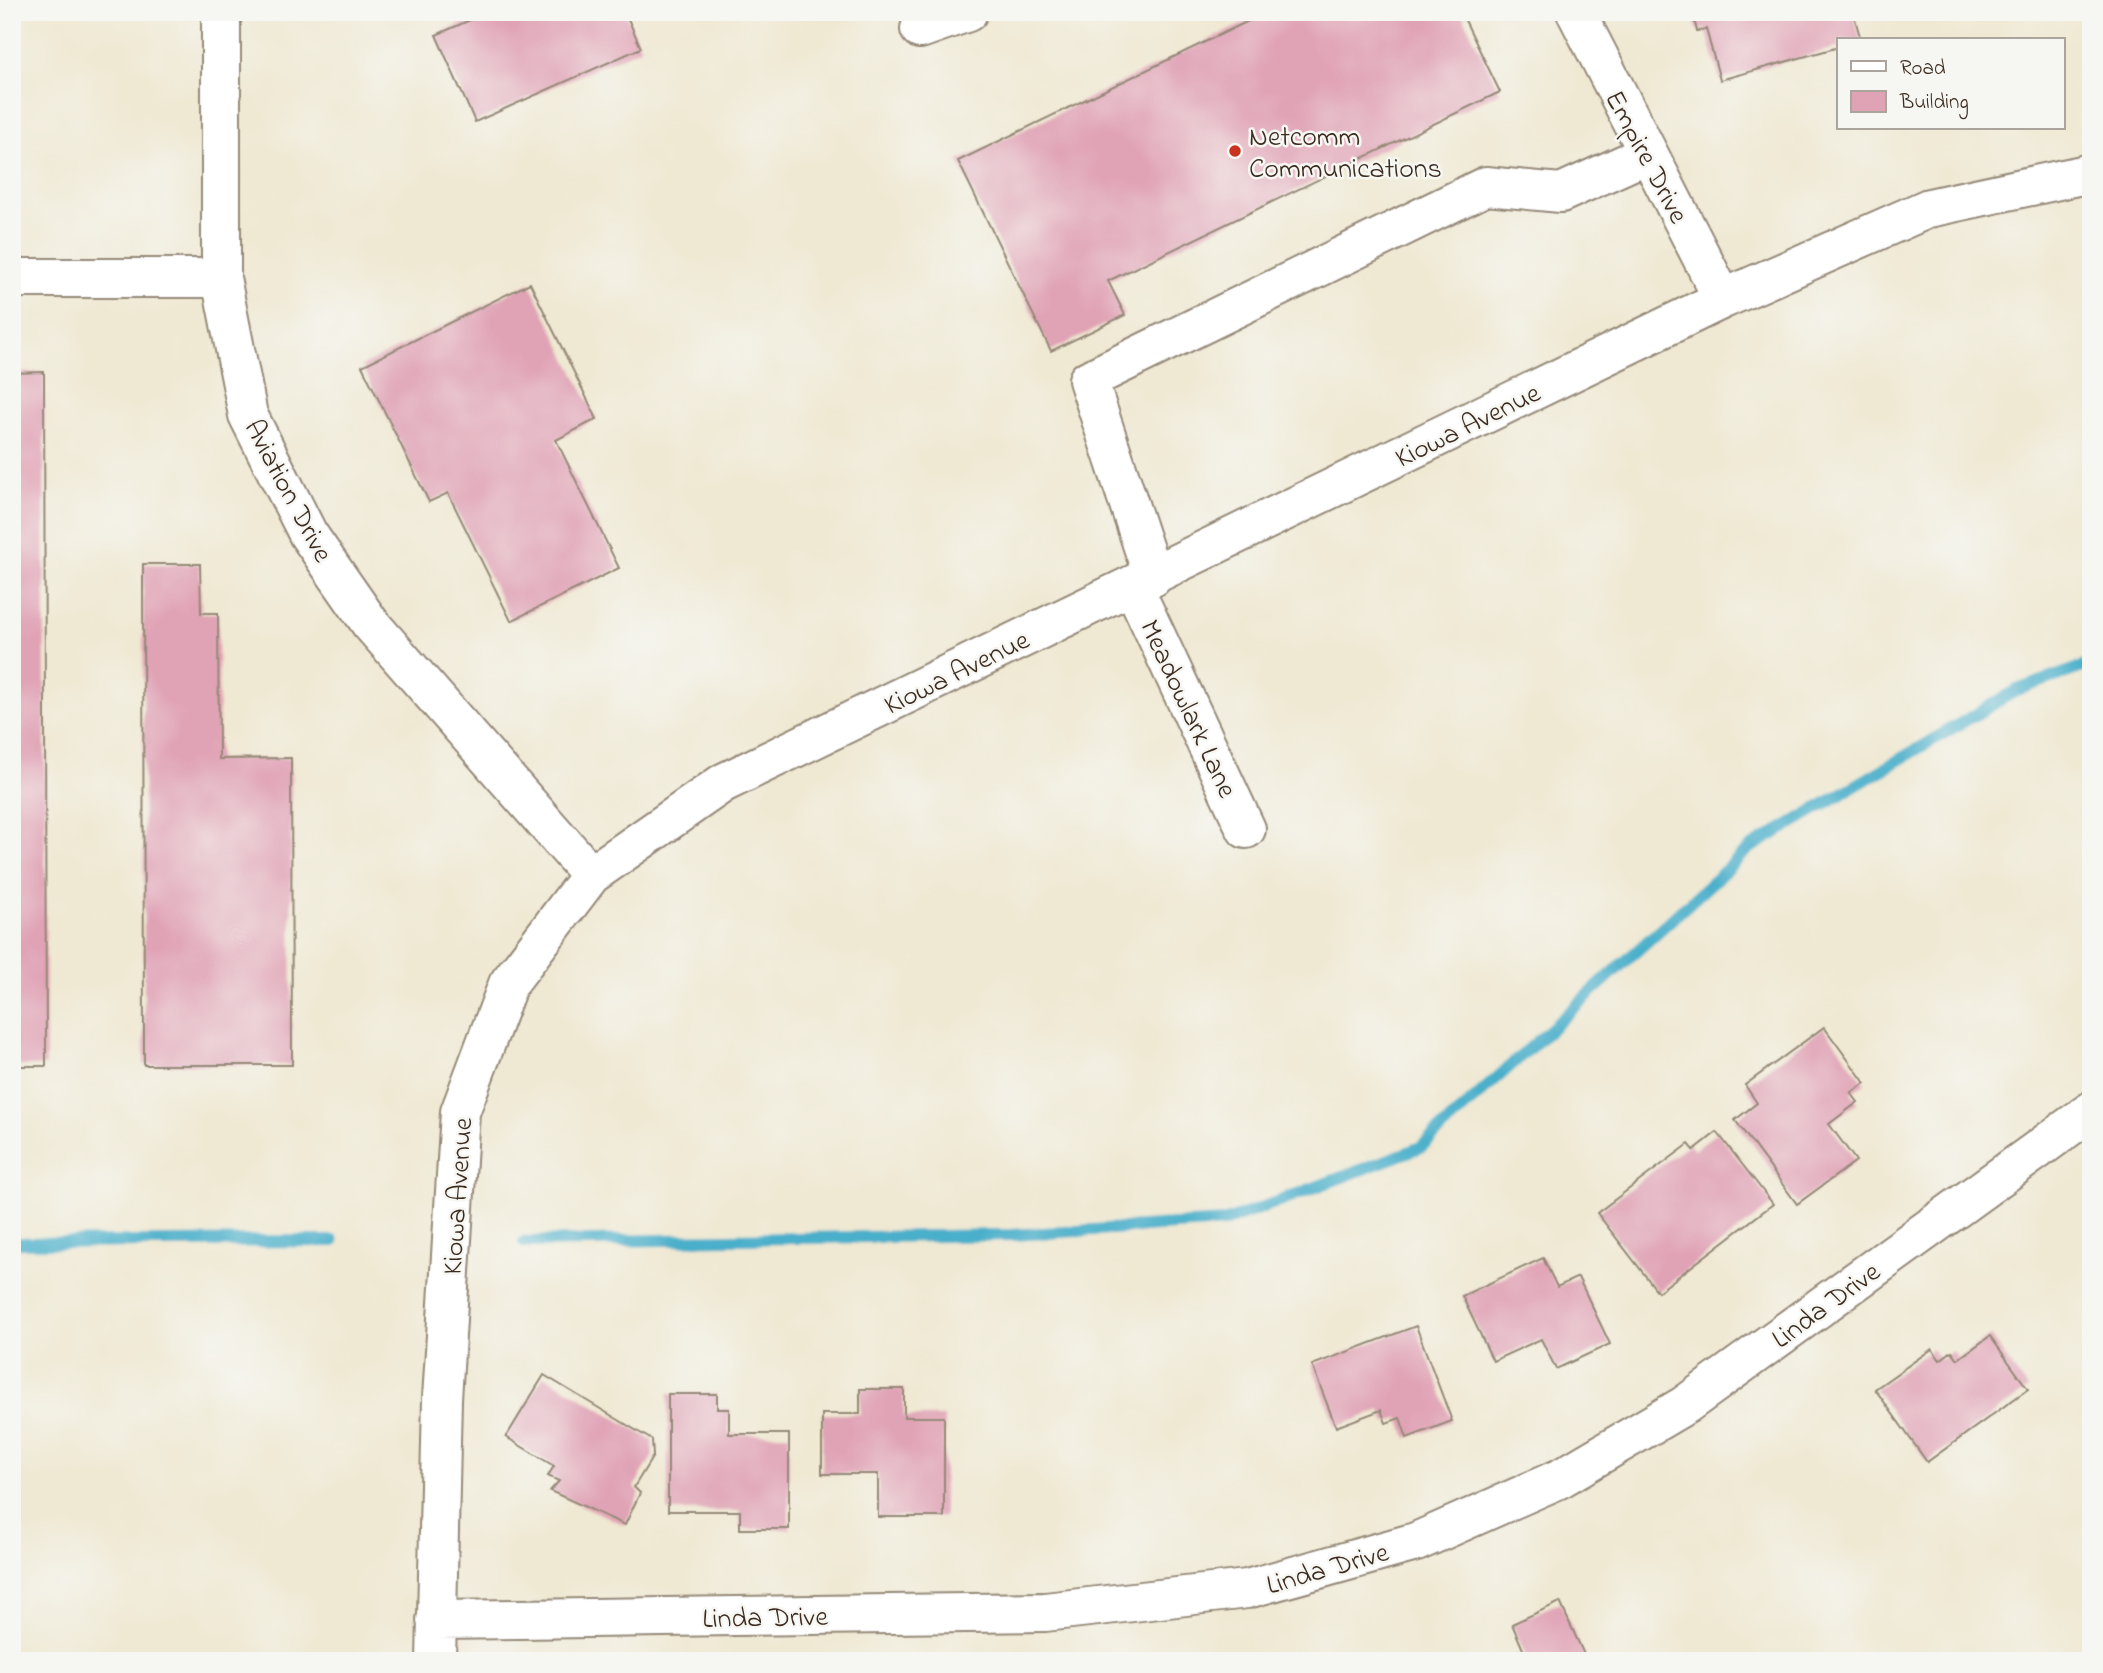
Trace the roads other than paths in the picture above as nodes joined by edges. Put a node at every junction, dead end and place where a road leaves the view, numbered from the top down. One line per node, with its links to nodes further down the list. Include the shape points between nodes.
1 (221, 12): 8 (street, Aviation Drive)
2 (968, 12): 4 (street)
3 (1576, 12): 5 (street, Empire Drive)
4 (920, 29)
5 (1647, 154): 9 (street, Empire Drive); 10 (street, Meadowlark Lane, via 1561,193 1486,186 1088,380)
6 (2091, 173): 9 (street, Kiowa Avenue, via 1929,208)
7 (12, 278): 8 (street)
8 (221, 278): 12 (street, Aviation Drive, via 248,415 308,534 370,623)
9 (1723, 299): 10 (street, Kiowa Avenue)
10 (1143, 581): 11 (street, Meadowlark Lane); 12 (street, Kiowa Avenue, via 723,783)
11 (1246, 829)
12 (591, 875): 14 (street, Kiowa Avenue, via 508,984 460,1112 442,1399)
13 (2091, 1111): 14 (street, Linda Drive, via 1685,1405 1561,1478 1416,1542 1247,1589 1045,1612)
14 (436, 1620): 15 (street, Kiowa Avenue)
15 (436, 1661)

